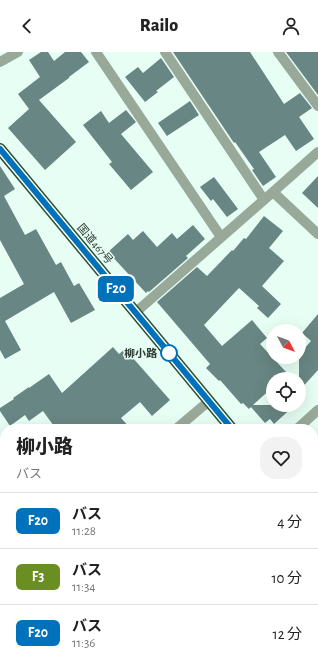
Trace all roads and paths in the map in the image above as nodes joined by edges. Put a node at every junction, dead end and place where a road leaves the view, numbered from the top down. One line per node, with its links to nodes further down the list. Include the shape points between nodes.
1 (18, 52): 5 (street)
2 (96, 52): 12 (street)
3 (165, 52): 10 (street)
4 (278, 52): 6 (street)
5 (0, 62)
6 (318, 106)
7 (0, 149): 13 (highway, 国道467号)
8 (318, 152): 9 (street)
9 (274, 192): 10 (street); 11 (street)
10 (264, 200): 12 (street)
11 (318, 234)
12 (221, 237): 13 (street)
13 (136, 312): 14 (highway, 国道467号)
14 (209, 402): 16 (street); 17 (highway, 国道467号)
15 (318, 410): 18 (street)
16 (182, 424)
17 (228, 424)
18 (303, 424)

